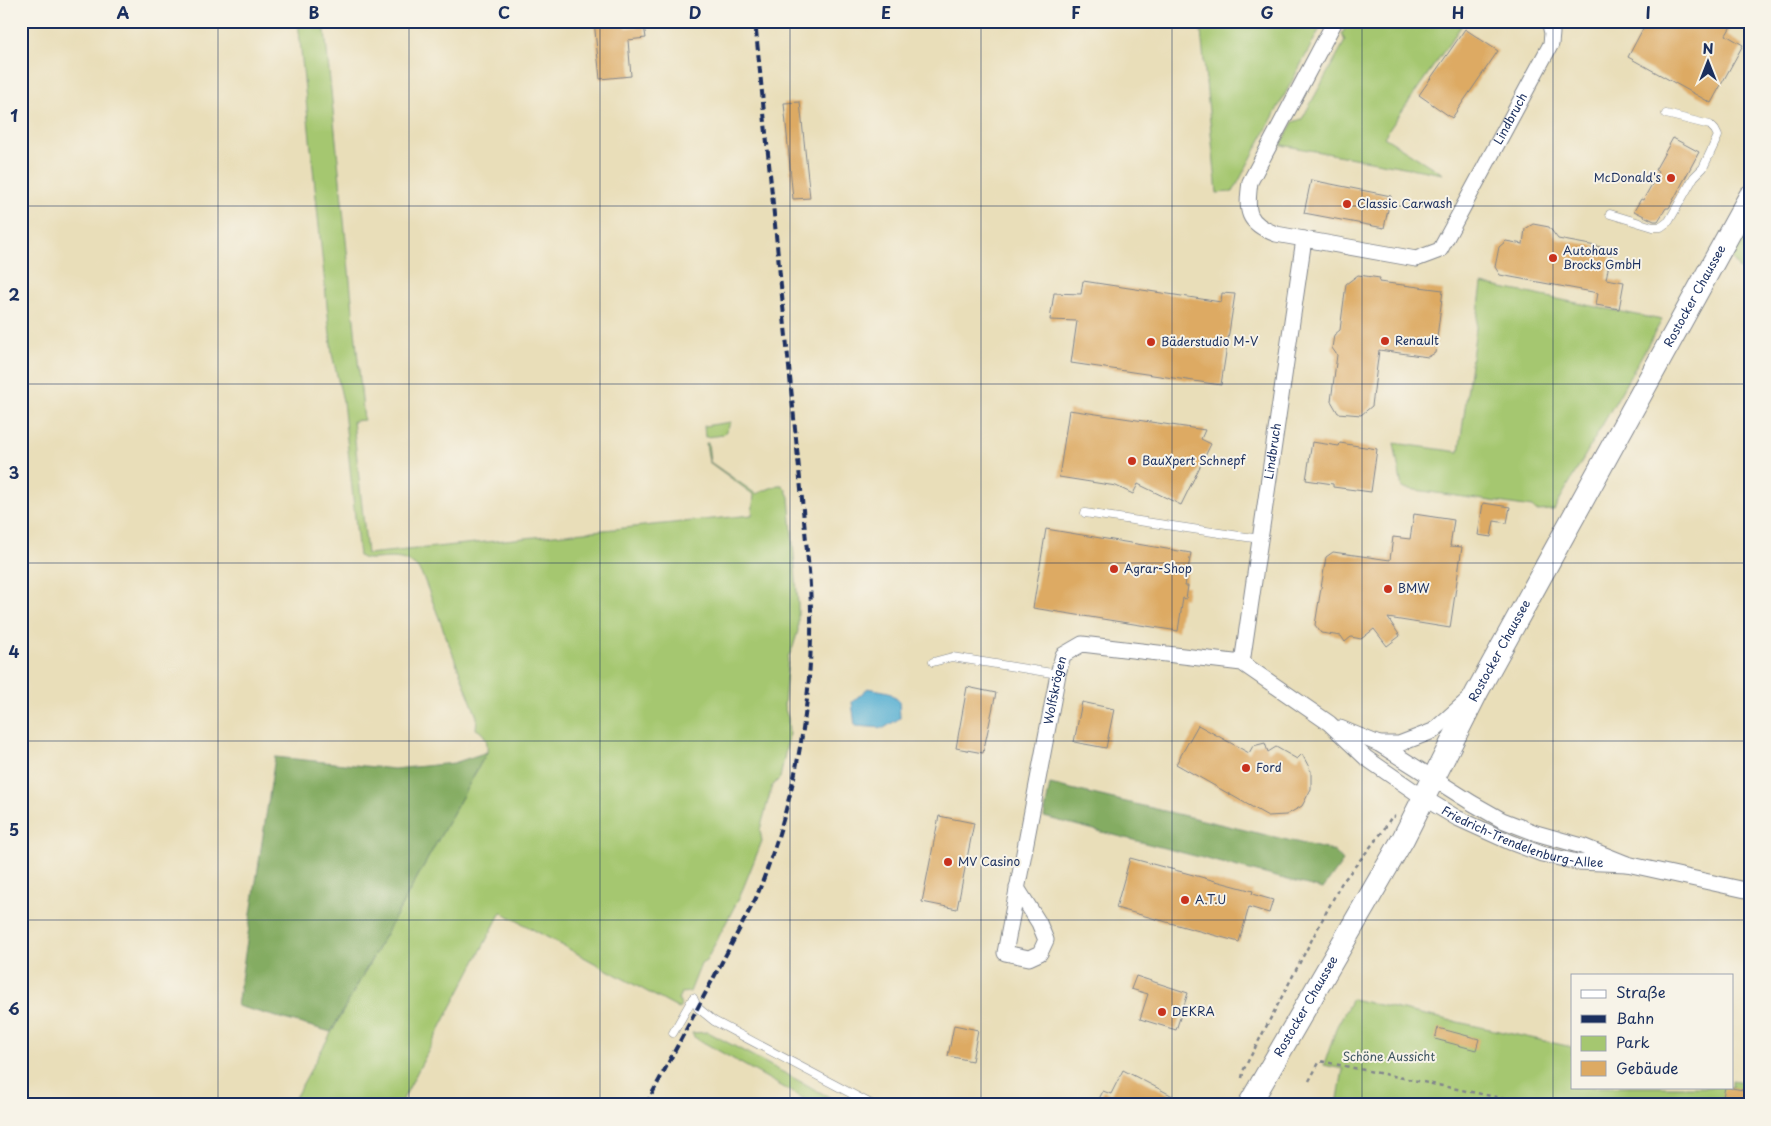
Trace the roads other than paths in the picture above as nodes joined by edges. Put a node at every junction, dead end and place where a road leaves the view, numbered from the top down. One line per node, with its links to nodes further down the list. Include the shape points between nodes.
1 (1335, 21): 6 (street, Lindbruch, via 1250,182 1247,204 1250,218 1262,229)
2 (1550, 21): 6 (street, Lindbruch, via 1551,44 1440,250 1416,260)
3 (1666, 114): 5 (lane, via 1715,130 1718,136 1703,168 1694,177 1669,221 1661,227)
4 (1750, 196): 12 (main road, Rostocker Chaussee)
5 (1610, 214)
6 (1304, 239): 8 (street, Lindbruch)
7 (1085, 512): 8 (lane)
8 (1260, 539): 10 (street, Lindbruch)
9 (933, 662): 11 (lane, via 952,657)
10 (1242, 663): 11 (street, Wolfskrögen, via 1082,644 1063,655); 13 (street, Wolfskrögen)
11 (1058, 674): 18 (street, Wolfskrögen)
12 (1477, 692): 14 (street, Wolfskrögen, via 1433,731 1399,744); 15 (main road, Rostocker Chaussee)
13 (1330, 723): 14 (street, Wolfskrögen); 16 (street, Wolfskrögen, via 1366,758)
14 (1379, 744): 15 (street, Wolfskrögen)
15 (1434, 778): 16 (main road, Rostocker Chaussee); 17 (street, Friedrich-Trendelenburg-Allee, via 1502,820)
16 (1424, 798): 17 (street, Friedrich-Trendelenburg-Allee, via 1457,818 1542,854 1577,862); 22 (main road, Rostocker Chaussee)
17 (1627, 864): 19 (street, Friedrich-Trendelenburg-Allee)
18 (1017, 888): 18 (street, Wolfskrögen, via 1005,952 1029,958 1040,953 1046,940)
19 (1750, 891)
20 (673, 1033): 21 (lane, via 693,998 698,1008 714,1021)
21 (874, 1105)
22 (1249, 1105)

